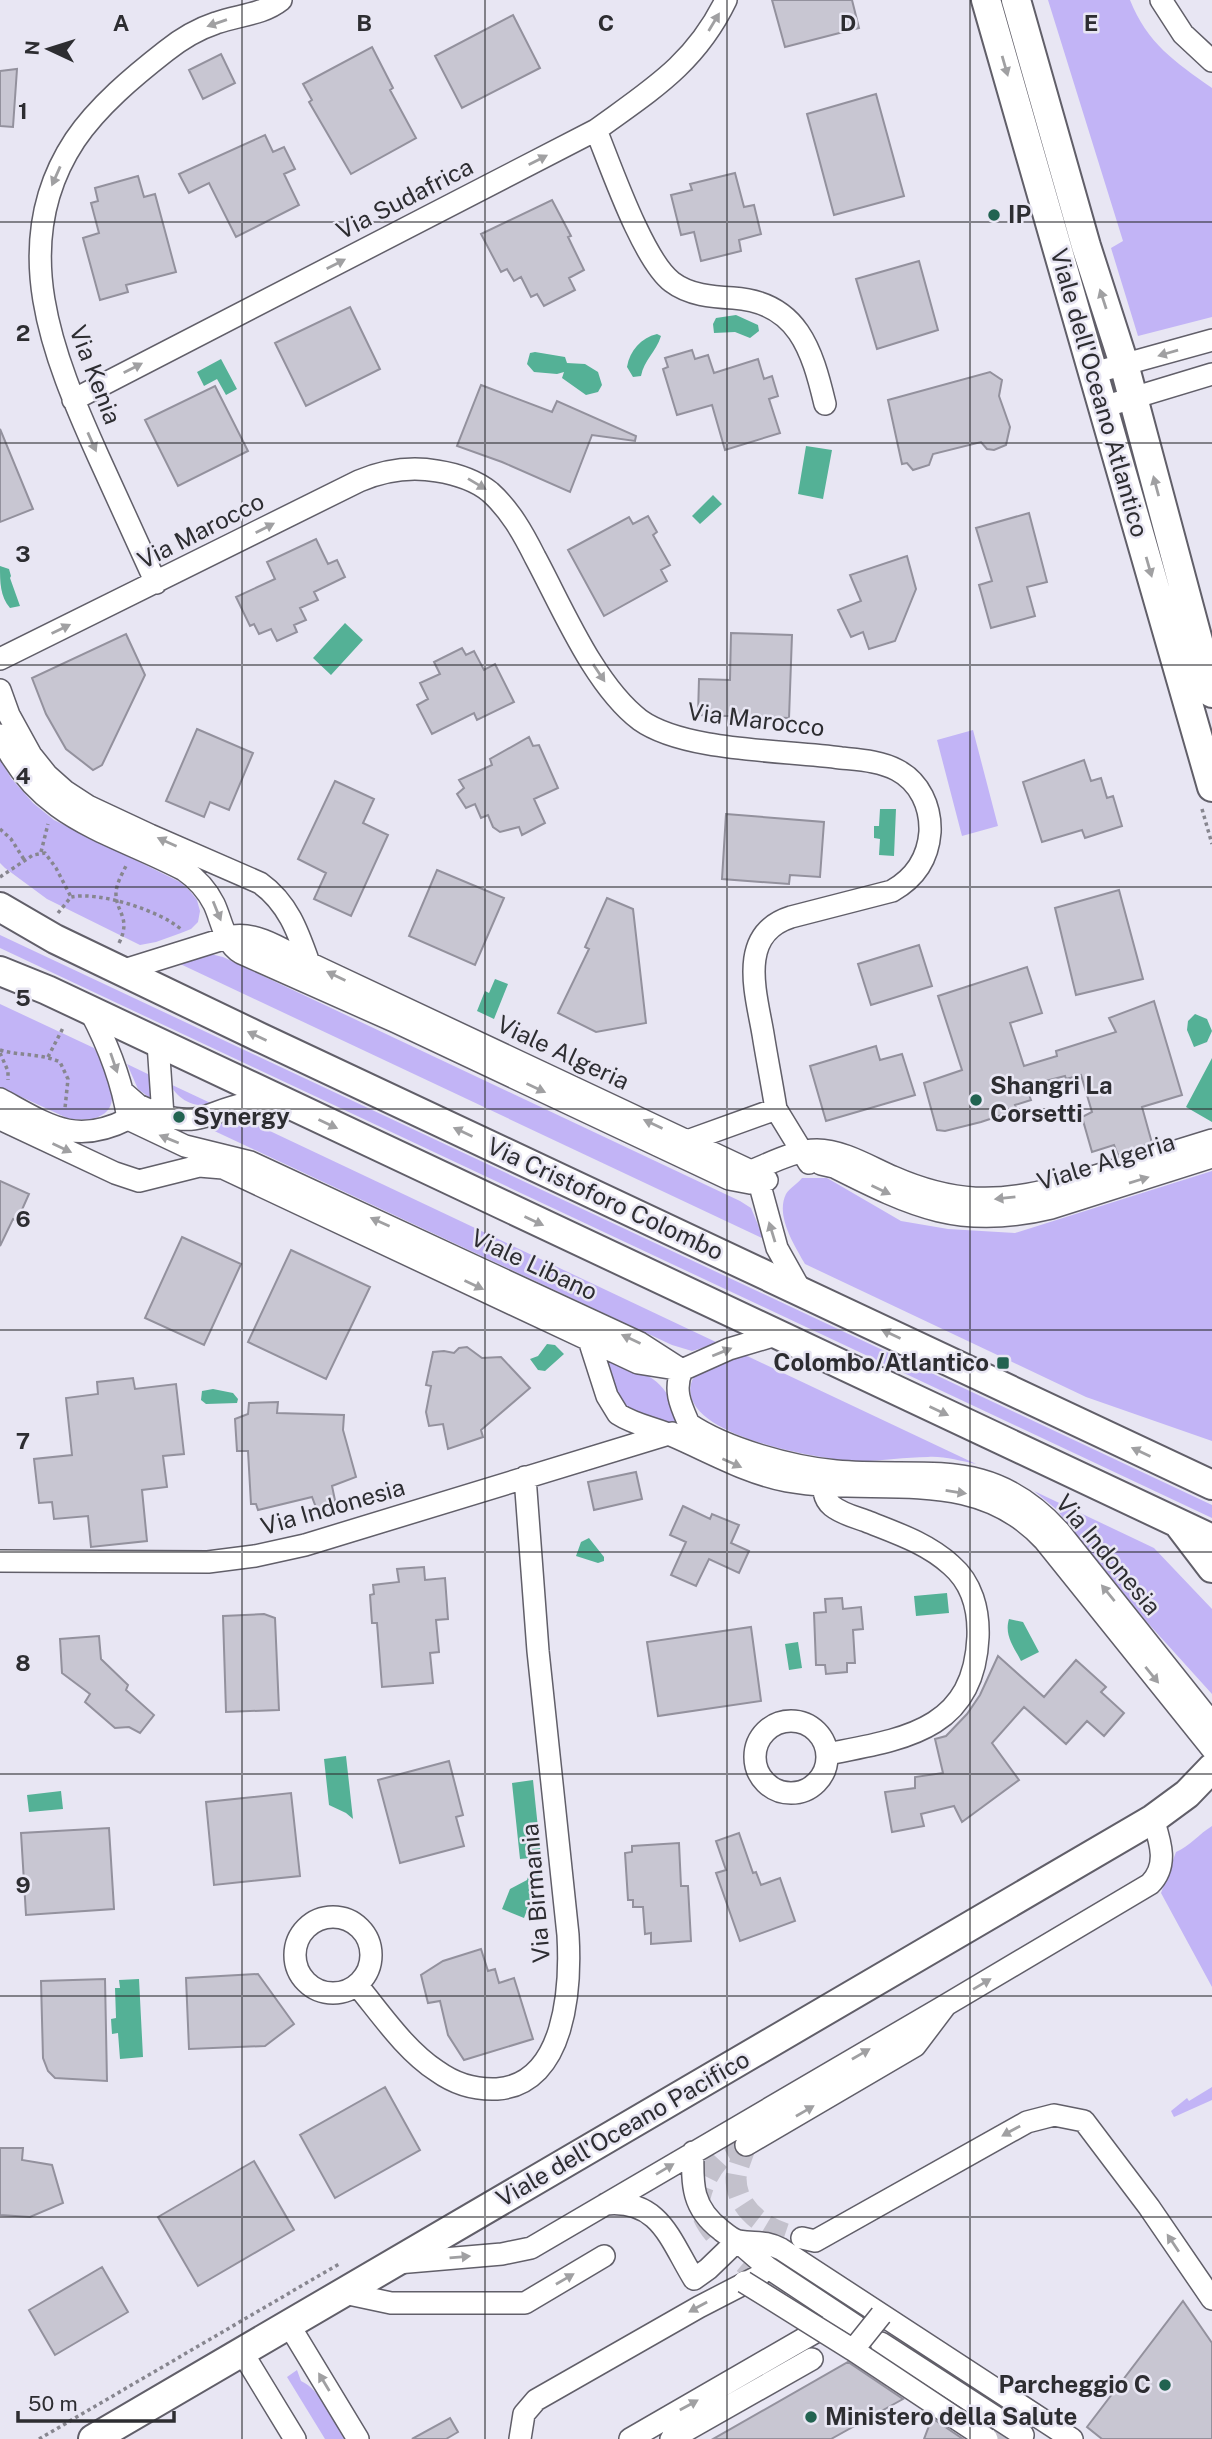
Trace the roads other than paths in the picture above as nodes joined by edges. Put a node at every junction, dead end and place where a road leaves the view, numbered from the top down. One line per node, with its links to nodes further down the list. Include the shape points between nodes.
1 (281, 0): 13 (street, Via Kenia, one-way to 13, via 206,27 166,51 96,114 59,168 44,209 40,255 51,339)
2 (726, 0): 7 (street, Via Sudafrica, one-way to 2, via 680,66 701,43)
3 (986, 0): 10 (main road, Viale dell'Oceano Atlantico, one-way to 10)
4 (1016, 0): 9 (main road, Viale dell'Oceano Atlantico, one-way to 4)
5 (1161, 0): 6 (street, via 1183,34)
6 (1212, 61)
7 (596, 130): 13 (street, Via Sudafrica, one-way to 7); 14 (street, via 660,270 672,282 694,292 757,302 782,313 807,345)
8 (1212, 340): 9 (street, one-way to 9)
9 (1124, 364): 10 (street); 12 (main road, Viale dell'Oceano Atlantico)
10 (1093, 373): 15 (main road, Viale dell'Oceano Atlantico)
11 (1212, 374): 12 (street)
12 (1132, 398): 15 (street); 19 (main road, Viale dell'Oceano Atlantico, one-way to 12)
13 (73, 400): 16 (street, Via Kenia, one-way to 16)
14 (825, 404)
15 (1103, 407): 21 (main road, Viale dell'Oceano Atlantico, one-way to 21)
16 (156, 583): 17 (street, Via Marocco, one-way to 16); 36 (street, Via Marocco, one-way to 36, via 370,476 411,468 452,473 485,489 509,512 597,671 640,720 669,735 699,742 877,763 905,775 921,792 929,816 928,845 915,874 886,893 778,922 758,946 754,979)
17 (0, 659)
18 (0, 690): 22 (street, via 37,765)
19 (1212, 693)
20 (0, 735): 22 (street, via 38,790 63,811)
21 (1212, 787)
22 (84, 813): 23 (street, one-way to 22); 24 (street)
23 (207, 860): 24 (street); 28 (street, via 253,879 274,894 291,916)
24 (197, 880): 26 (street, one-way to 26, via 214,904)
25 (0, 908): 27 (main road, Via Cristoforo Colombo, via 39,931)
26 (227, 938): 27 (street); 28 (street, Viale Algeria, via 254,937); 30 (street, Viale Algeria, via 241,953)
27 (120, 958): 49 (main road, Via Cristoforo Colombo, one-way to 27)
28 (309, 963): 30 (street, Viale Algeria, one-way to 28)
29 (0, 971): 31 (main road, Via Cristoforo Colombo)
30 (365, 999): 42 (street, Viale Algeria)
31 (90, 1011): 32 (main road, Via Cristoforo Colombo); 33 (street, one-way to 33)
32 (158, 1043): 35 (main road, Via Cristoforo Colombo); 37 (street)
33 (123, 1092): 37 (street); 39 (street)
34 (4, 1093): 40 (street, via 59,1129)
35 (278, 1101): 37 (street, via 243,1104 204,1118); 51 (main road, Via Cristoforo Colombo, one-way to 51)
36 (776, 1109): 42 (street); 44 (street)
37 (163, 1116)
38 (0, 1119): 45 (street, Viale Libano, one-way to 45)
39 (128, 1119): 40 (street); 48 (street, Viale Libano, one-way to 39, via 250,1162 177,1143)
40 (89, 1133): 45 (street)
41 (1212, 1140): 47 (street, Viale Algeria)
42 (685, 1148): 46 (street, Viale Algeria)
43 (1212, 1157): 47 (street, Viale Algeria, one-way to 43)
44 (806, 1158): 46 (street, Viale Algeria); 47 (street, Viale Algeria, via 820,1150 830,1152 920,1188 976,1199)
45 (93, 1162): 48 (street, Viale Libano, via 139,1181 184,1169 217,1167)
46 (755, 1176): 49 (street, one-way to 46, via 773,1238)
47 (1092, 1186)
48 (304, 1196): 50 (street, Viale Libano)
49 (801, 1292): 57 (main road, Via Cristoforo Colombo, one-way to 49)
50 (594, 1332): 52 (street, Viale Libano, via 654,1350); 54 (street, Viale Libano, via 607,1396 614,1409 632,1421)
51 (776, 1335): 52 (street, one-way to 51); 58 (main road, Via Cristoforo Colombo, one-way to 58)
52 (682, 1370): 53 (street, via 677,1393)
53 (689, 1424): 54 (street, Via Indonesia); 55 (street, Via Indonesia)
54 (670, 1434): 55 (street, Via Indonesia, one-way to 55, via 767,1476); 56 (street, Via Indonesia)
55 (823, 1477): 62 (street, Via Indonesia, via 954,1473 1010,1491 1059,1531); 65 (street, via 826,1499 838,1510 917,1542 952,1566 971,1593 978,1624 971,1676 953,1710 908,1736)
56 (524, 1478): 60 (street, Via Indonesia, via 255,1556 188,1562); 69 (street, Via Birmania, via 568,1936 569,1983 557,2036 544,2060 524,2081 507,2088 468,2087 419,2057)
57 (1209, 1482)
58 (1178, 1524): 59 (main road, Via Cristoforo Colombo); 61 (main road)
59 (1212, 1539)
60 (0, 1560)
61 (1212, 1568)
62 (1138, 1645): 63 (street, Via Indonesia); 64 (street, Via Indonesia, one-way to 64)
63 (1212, 1723)
64 (1212, 1749)
65 (828, 1754)
66 (1212, 1768): 68 (main road)
67 (1212, 1794): 68 (main road)
68 (1153, 1819): 70 (street, one-way to 68, via 1150,1884 1162,1859); 78 (main road, Viale dell'Oceano Pacifico)
69 (357, 1985)
70 (946, 2005): 71 (street, one-way to 70, via 915,2046); 72 (street, one-way to 70)
71 (746, 2145)
72 (693, 2152): 73 (street, one-way to 72); 75 (street, via 698,2205 712,2223)
73 (606, 2204): 77 (street, via 633,2205 654,2215 694,2279); 78 (street, one-way to 73, via 523,2250)
74 (802, 2238): 81 (street, one-way to 74, via 1084,2121 1054,2115 1027,2122 815,2241)
75 (737, 2241): 77 (street); 79 (street); 82 (street, via 781,2249)
76 (604, 2256): 80 (street, one-way to 76, via 391,2302 525,2302)
77 (718, 2261): 79 (street)
78 (392, 2263): 80 (main road, Viale dell'Oceano Pacifico)
79 (756, 2275): 85 (street); 87 (street, bridge); 95 (street, one-way to 95, via 536,2400 524,2414)
80 (344, 2293): 84 (main road, Viale dell'Oceano Pacifico)
81 (1212, 2299)
82 (881, 2315): 87 (street, bridge); 90 (street)
83 (831, 2323): 96 (street, one-way to 83)
84 (289, 2325): 88 (main road, Viale dell'Oceano Pacifico); 94 (street, one-way to 84)
85 (856, 2326)
86 (881, 2343): 91 (street)
87 (853, 2350): 98 (street, bridge)
88 (242, 2352): 92 (main road, Viale dell'Oceano Pacifico); 93 (street)
89 (812, 2358): 97 (street)
90 (1049, 2432): 99 (street)
91 (1023, 2435)
92 (93, 2439)
93 (295, 2439)
94 (358, 2439)
95 (520, 2439)
96 (630, 2439)
97 (671, 2439)
98 (987, 2439)
99 (1072, 2439)

